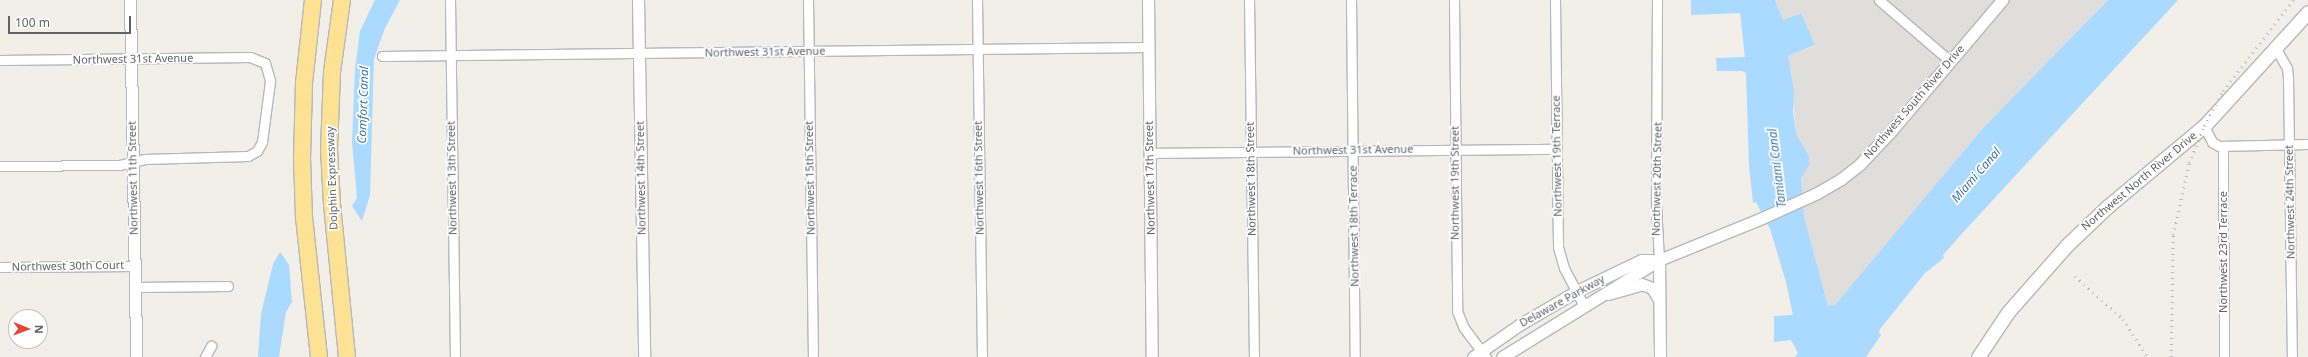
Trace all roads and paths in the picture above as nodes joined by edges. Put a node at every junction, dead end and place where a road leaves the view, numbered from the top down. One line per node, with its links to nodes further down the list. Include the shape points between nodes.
1 (130, 0): 24 (street, Northwest 11th Street)
2 (313, 0): 52 (highway, via 304,83 302,158 305,224)
3 (342, 0): 53 (highway, Dolphin Expressway, via 332,72 330,157)
4 (450, 0): 22 (street, Northwest 13th Street)
5 (638, 0): 21 (street, Northwest 14th Street)
6 (808, 0): 20 (street, Northwest 15th Street)
7 (977, 0): 18 (street, Northwest 16th Street)
8 (1148, 0): 17 (street, Northwest 17th Street)
9 (1249, 0): 34 (street, Northwest 18th Street)
10 (1351, 0): 33 (street, Northwest 18th Terrace)
11 (1454, 0): 31 (street, Northwest 19th Street)
12 (1555, 0): 32 (street, Northwest 19th Terrace)
13 (1657, 0): 39 (street, Northwest 20th Street, via 1656,204)
14 (1879, 0): 26 (street)
15 (2002, 0): 26 (street, Northwest South River Drive)
16 (2308, 12): 19 (main road, Northwest North River Drive)
17 (1148, 48): 18 (street, Northwest 31st Avenue); 35 (street, Northwest 17th Street)
18 (977, 49): 20 (street, Northwest 31st Avenue); 57 (street, Northwest 16th Street)
19 (2276, 49): 27 (main road, Northwest North River Drive); 29 (street, Northwest 24th Street, via 2287,68)
20 (809, 51): 21 (street, Northwest 31st Avenue); 56 (street, Northwest 15th Street)
21 (639, 53): 22 (street, Northwest 31st Avenue); 55 (street, Northwest 14th Street)
22 (451, 55): 23 (street, Northwest 31st Avenue); 54 (street, Northwest 13th Street)
23 (382, 56)
24 (131, 59): 25 (street, Northwest 31st Avenue); 36 (street, Northwest 11th Street); 36 (street, Northwest 31st Avenue, via 250,57 265,63 270,81 266,125 262,142 255,153 240,158)
25 (0, 60)
26 (1950, 61): 38 (street, Northwest South River Drive, via 1860,164)
27 (2204, 126): 30 (street, via 2212,142); 63 (main road, Northwest North River Drive, via 2108,206 2067,245 2008,312)
28 (2308, 144): 29 (street)
29 (2289, 145): 30 (street); 65 (street, Northwest 24th Street)
30 (2223, 146): 64 (street, Northwest 23rd Terrace)
31 (1455, 149): 32 (street, Northwest 31st Avenue); 33 (street, Northwest 31st Avenue); 49 (street, Northwest 19th Street, via 1457,311)
32 (1557, 149): 44 (street, Northwest 19th Terrace, via 1558,248 1564,268)
33 (1353, 150): 34 (street, Northwest 31st Avenue); 60 (street, Northwest 18th Terrace)
34 (1251, 151): 35 (street, Northwest 31st Avenue); 59 (street, Northwest 18th Street)
35 (1150, 153): 58 (street, Northwest 17th Street)
36 (133, 161): 37 (street, via 120,165); 40 (street, Northwest 11th Street)
37 (0, 166)
38 (1817, 193): 39 (street, Delaware Parkway)
39 (1659, 260): 44 (street, Delaware Parkway, via 1641,260); 45 (street, Delaware Parkway); 46 (street, Northwest 20th Street)
40 (135, 266): 41 (street, Northwest 30th Court); 42 (street, Northwest 11th Street)
41 (0, 267)
42 (135, 286): 43 (street); 50 (street, Northwest 11th Street)
43 (228, 286)
44 (1577, 291): 47 (street, Northwest 19th Terrace); 49 (street, Delaware Parkway)
45 (1600, 297): 46 (street, via 1642,284 1652,288); 47 (street, Delaware Parkway)
46 (1659, 299): 62 (street, Northwest 20th Street)
47 (1584, 306): 61 (street, Delaware Parkway)
48 (211, 346): 51 (street)
49 (1480, 355)
50 (136, 357)
51 (205, 357)
52 (318, 357)
53 (346, 357)
54 (455, 357)
55 (644, 357)
56 (813, 357)
57 (982, 357)
58 (1152, 357)
59 (1254, 357)
60 (1355, 357)
61 (1502, 357)
62 (1660, 357)
63 (1978, 357)
64 (2224, 357)
65 (2292, 357)

